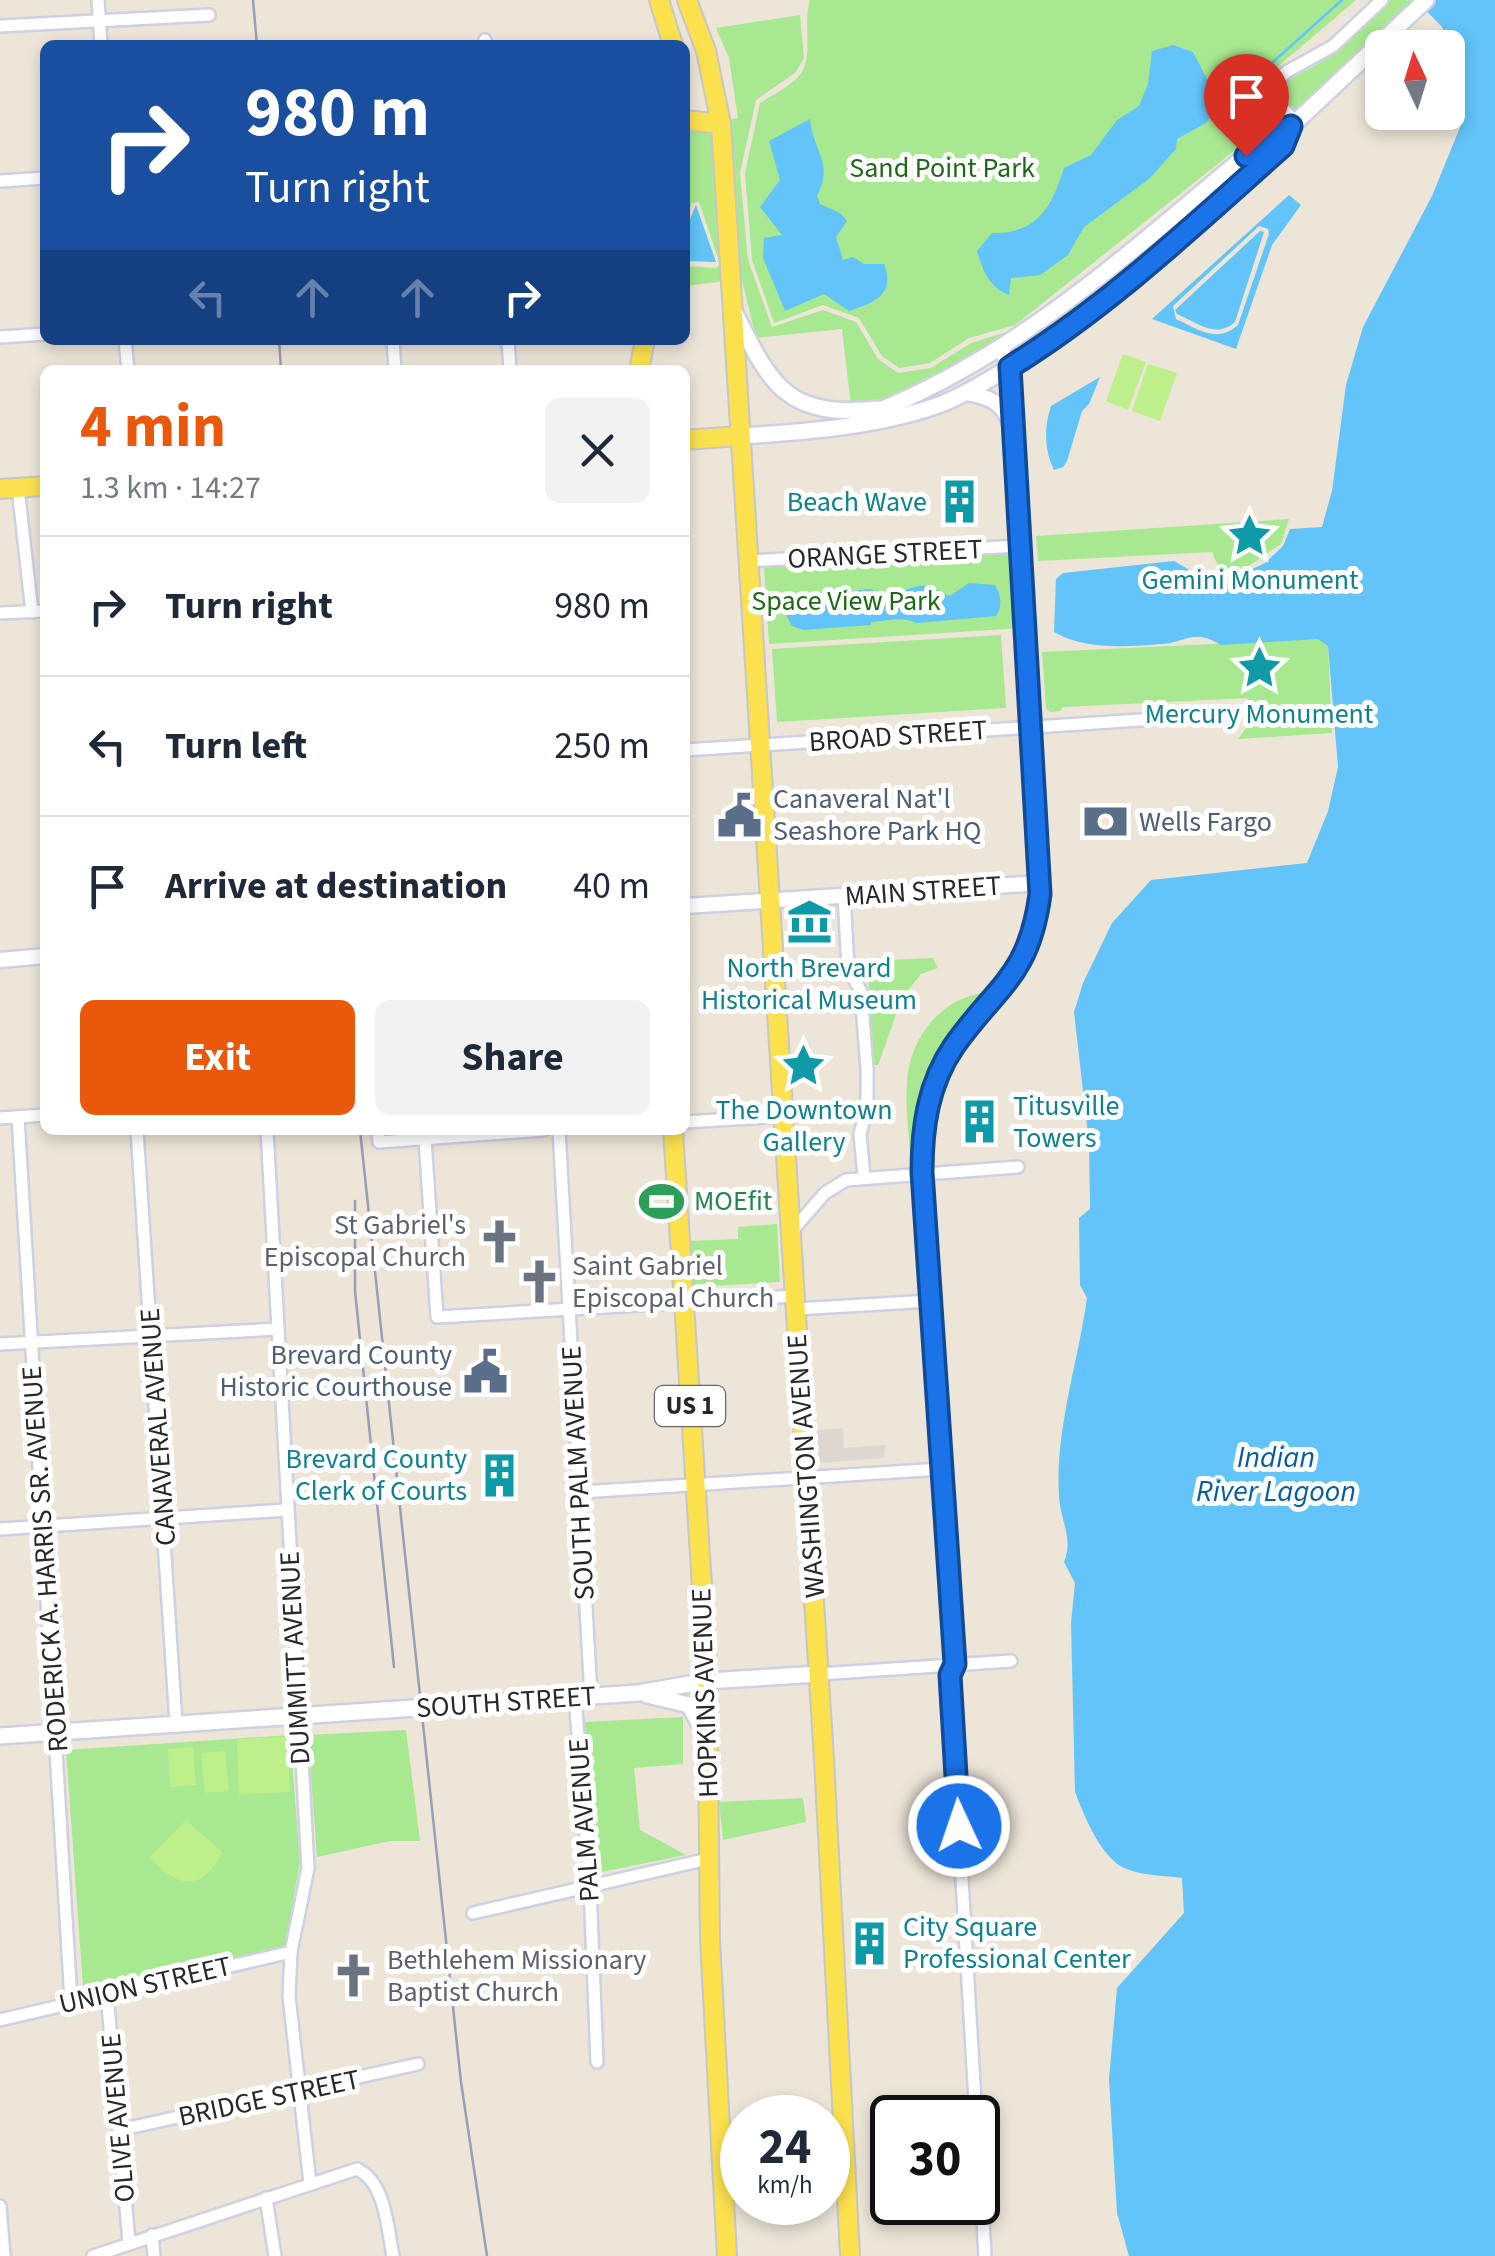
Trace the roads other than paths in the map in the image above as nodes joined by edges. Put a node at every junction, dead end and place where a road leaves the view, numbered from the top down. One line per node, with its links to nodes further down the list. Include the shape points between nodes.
1 (98, 0): 7 (street)
2 (658, 0): 10 (main road)
3 (687, 0): 12 (main road, WASHINGTON AVENUE)
4 (1382, 0): 13 (street, via 1334,46 1266,91)
5 (1426, 0): 13 (main road)
6 (209, 15): 7 (street)
7 (99, 21): 8 (street); 9 (street)
8 (0, 26)
9 (101, 40)
10 (672, 40)
11 (690, 121): 12 (main road)
12 (721, 124): 16 (main road, WASHINGTON AVENUE)
13 (1293, 124): 19 (main road, via 1272,134 1051,316); 20 (main road, via 1283,146 1147,266)
14 (40, 178): 15 (street)
15 (0, 182)
16 (732, 308): 22 (main road, via 762,366 786,395 819,410); 25 (main road, WASHINGTON AVENUE)
17 (40, 334): 18 (street)
18 (0, 337)
19 (1000, 348): 20 (street); 22 (main road)
20 (1010, 367): 21 (main road); 24 (street)
21 (966, 392): 23 (main road, via 937,406); 24 (street, via 1006,410)
22 (884, 408): 23 (main road)
23 (841, 425): 25 (main road)
24 (1012, 431): 29 (street)
25 (740, 436): 26 (main road); 30 (main road, WASHINGTON AVENUE)
26 (690, 440)
27 (40, 486): 28 (main road)
28 (9, 488): 31 (street)
29 (1020, 546): 30 (street, ORANGE STREET); 34 (street)
30 (750, 561): 35 (main road, WASHINGTON AVENUE)
31 (38, 611): 32 (street)
32 (0, 613)
33 (1230, 714): 34 (street, BROAD STREET)
34 (1030, 728): 35 (street, BROAD STREET); 37 (street)
35 (762, 745): 36 (street, BROAD STREET); 39 (main road, WASHINGTON AVENUE)
36 (690, 750)
37 (1041, 883): 38 (street, MAIN STREET); 56 (street, via 1028,949 938,1075 928,1104)
38 (844, 896): 39 (street, MAIN STREET); 57 (street, via 848,967 861,992 866,1051)
39 (772, 900): 40 (street, MAIN STREET); 44 (main road, WASHINGTON AVENUE)
40 (690, 906)
41 (40, 956): 42 (street)
42 (0, 960)
43 (40, 1115): 45 (street)
44 (784, 1116): 47 (street); 58 (main road, WASHINGTON AVENUE)
45 (18, 1117): 46 (street); 65 (street, RODERICK A. HARRIS SR. AVENUE)
46 (0, 1118)
47 (690, 1122)
48 (137, 1135): 64 (street, CANAVERAL AVENUE)
49 (266, 1135): 63 (street, DUMMITT AVENUE)
50 (484, 1135): 54 (street)
51 (559, 1135): 62 (street, SOUTH PALM AVENUE)
52 (674, 1135): 60 (main road, HOPKINS AVENUE / US 1)
53 (378, 1136): 54 (street)
54 (424, 1140): 62 (street, via 437,1317)
55 (1018, 1167): 56 (street)
56 (922, 1172): 57 (street); 59 (street)
57 (864, 1176): 58 (street, via 831,1188)
58 (792, 1232): 61 (main road, WASHINGTON AVENUE)
59 (930, 1301): 61 (street); 67 (street)
60 (684, 1303): 61 (street); 62 (street); 69 (main road, HOPKINS AVENUE / US 1)
61 (796, 1303): 68 (main road, WASHINGTON AVENUE)
62 (569, 1310): 70 (street, SOUTH PALM AVENUE)
63 (277, 1329): 64 (street); 71 (street, DUMMITT AVENUE)
64 (152, 1337): 65 (street); 72 (street, CANAVERAL AVENUE)
65 (30, 1342): 66 (street); 73 (street, RODERICK A. HARRIS SR. AVENUE)
66 (0, 1344)
67 (941, 1469): 68 (street); 76 (street)
68 (807, 1476): 69 (street); 77 (main road, WASHINGTON AVENUE)
69 (695, 1484): 70 (street); 78 (main road, HOPKINS AVENUE / US 1)
70 (580, 1492): 80 (street, SOUTH PALM AVENUE)
71 (286, 1510): 72 (street); 81 (street, DUMMITT AVENUE)
72 (164, 1519): 73 (street); 82 (street, CANAVERAL AVENUE)
73 (42, 1526): 74 (street); 83 (street, RODERICK A. HARRIS SR. AVENUE)
74 (0, 1529)
75 (1010, 1660): 76 (street, SOUTH STREET)
76 (955, 1664): 77 (street, SOUTH STREET); 96 (street, via 950,1675)
77 (819, 1674): 78 (main road, SOUTH STREET); 110 (main road, WASHINGTON AVENUE)
78 (707, 1681): 79 (main road, SOUTH STREET); 85 (main road, HOPKINS AVENUE / US 1)
79 (638, 1693): 80 (main road, SOUTH STREET); 85 (main road, via 689,1705)
80 (583, 1696): 81 (main road, SOUTH STREET); 87 (street, PALM AVENUE)
81 (298, 1716): 82 (main road, SOUTH STREET); 89 (street, DUMMITT AVENUE, via 308,1868)
82 (176, 1723): 83 (main road, SOUTH STREET)
83 (57, 1732): 84 (main road, SOUTH STREET); 91 (street, RODERICK A. HARRIS SR. AVENUE)
84 (0, 1736)
85 (707, 1737): 86 (main road, HOPKINS AVENUE / US 1)
86 (708, 1859): 87 (street); 109 (main road, HOPKINS AVENUE / US 1)
87 (590, 1886): 88 (street); 93 (street, PALM AVENUE)
88 (473, 1913)
89 (291, 1952): 90 (street, UNION STREET); 95 (street, DUMMITT AVENUE)
90 (107, 1994): 91 (street, UNION STREET); 97 (street, OLIVE AVENUE)
91 (70, 2001): 92 (street, UNION STREET)
92 (0, 2020)
93 (597, 2062)
94 (418, 2064): 95 (street, BRIDGE STREET)
95 (300, 2092): 97 (street, BRIDGE STREET); 98 (street, DUMMITT AVENUE)
96 (975, 2095)
97 (119, 2130): 103 (street, OLIVE AVENUE)
98 (310, 2183): 99 (street); 108 (street, via 357,2169 368,2174)
99 (266, 2198): 102 (street); 107 (street)
100 (0, 2206): 104 (street)
101 (983, 2225): 111 (street)
102 (152, 2234): 103 (street); 106 (street)
103 (128, 2242): 105 (street)
104 (4, 2256)
105 (93, 2256)
106 (154, 2256)
107 (274, 2256)
108 (394, 2256)
109 (727, 2256)
110 (850, 2256)
111 (985, 2256)

